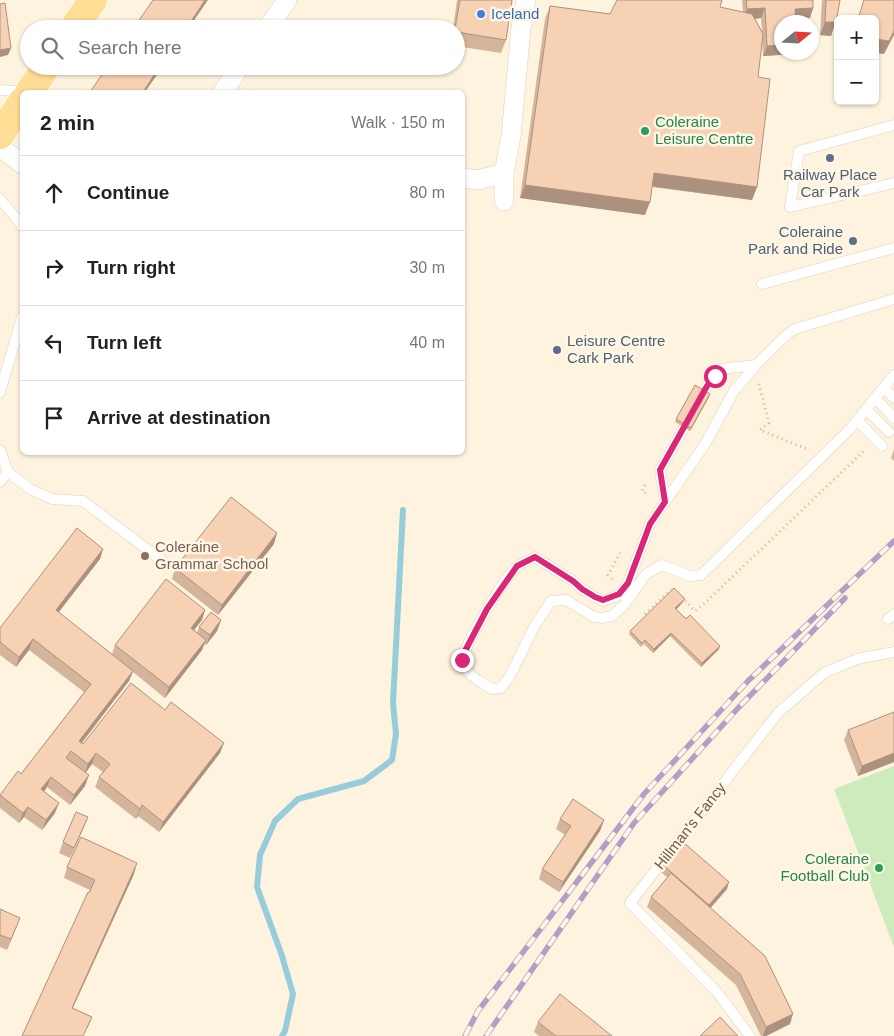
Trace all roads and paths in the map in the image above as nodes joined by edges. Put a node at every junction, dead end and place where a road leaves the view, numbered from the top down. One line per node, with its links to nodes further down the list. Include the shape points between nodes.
1 (93, 0): 4 (main road)
2 (287, 0): 5 (street)
3 (526, 0): 17 (street)
4 (79, 20)
5 (273, 20)
6 (41, 75): 9 (main road)
7 (234, 75): 10 (street)
8 (0, 90): 11 (lane)
9 (31, 90)
10 (224, 90)
11 (20, 92)
12 (20, 105): 14 (main road)
13 (894, 125): 19 (lane, via 799,151 790,207)
14 (0, 134)
15 (0, 146): 16 (street)
16 (20, 162)
17 (504, 174): 18 (street, via 478,180); 21 (street)
18 (465, 178)
19 (894, 183)
20 (0, 199): 22 (lane)
21 (504, 201)
22 (20, 224)
23 (894, 248): 24 (lane)
24 (762, 284)
25 (894, 299): 27 (lane, via 795,329)
26 (20, 324): 31 (lane)
27 (756, 365): 43 (lane, via 734,390 705,444); 43 (lane, via 720,369 707,386 660,470)
28 (894, 376): 30 (lane)
29 (759, 383): 39 (path, via 769,423 760,430)
30 (884, 388): 32 (lane); 33 (lane)
31 (0, 392)
32 (875, 398): 34 (lane); 35 (lane)
33 (894, 398)
34 (866, 409): 36 (lane); 37 (lane)
35 (894, 418)
36 (858, 420): 38 (lane); 43 (lane, via 701,575 690,576 662,565 646,574 624,606 605,618 594,617 566,600 551,601 501,688 492,689 466,671 462,660 465,651 487,609 517,566 535,557 595,597 610,598 619,594 628,583 650,524)
37 (889, 432)
38 (877, 448): 46 (path, via 868,447 695,611)
39 (808, 449)
40 (0, 450): 41 (lane)
41 (8, 472): 42 (lane); 44 (lane, via 30,489 52,499 83,501)
42 (0, 482)
43 (665, 502)
44 (164, 562)
45 (674, 588): 47 (path)
46 (679, 594)
47 (645, 614)
48 (894, 652): 49 (lane, Hillman's Fancy, via 857,660 824,673 778,712 630,904 716,991)
49 (750, 1036)

